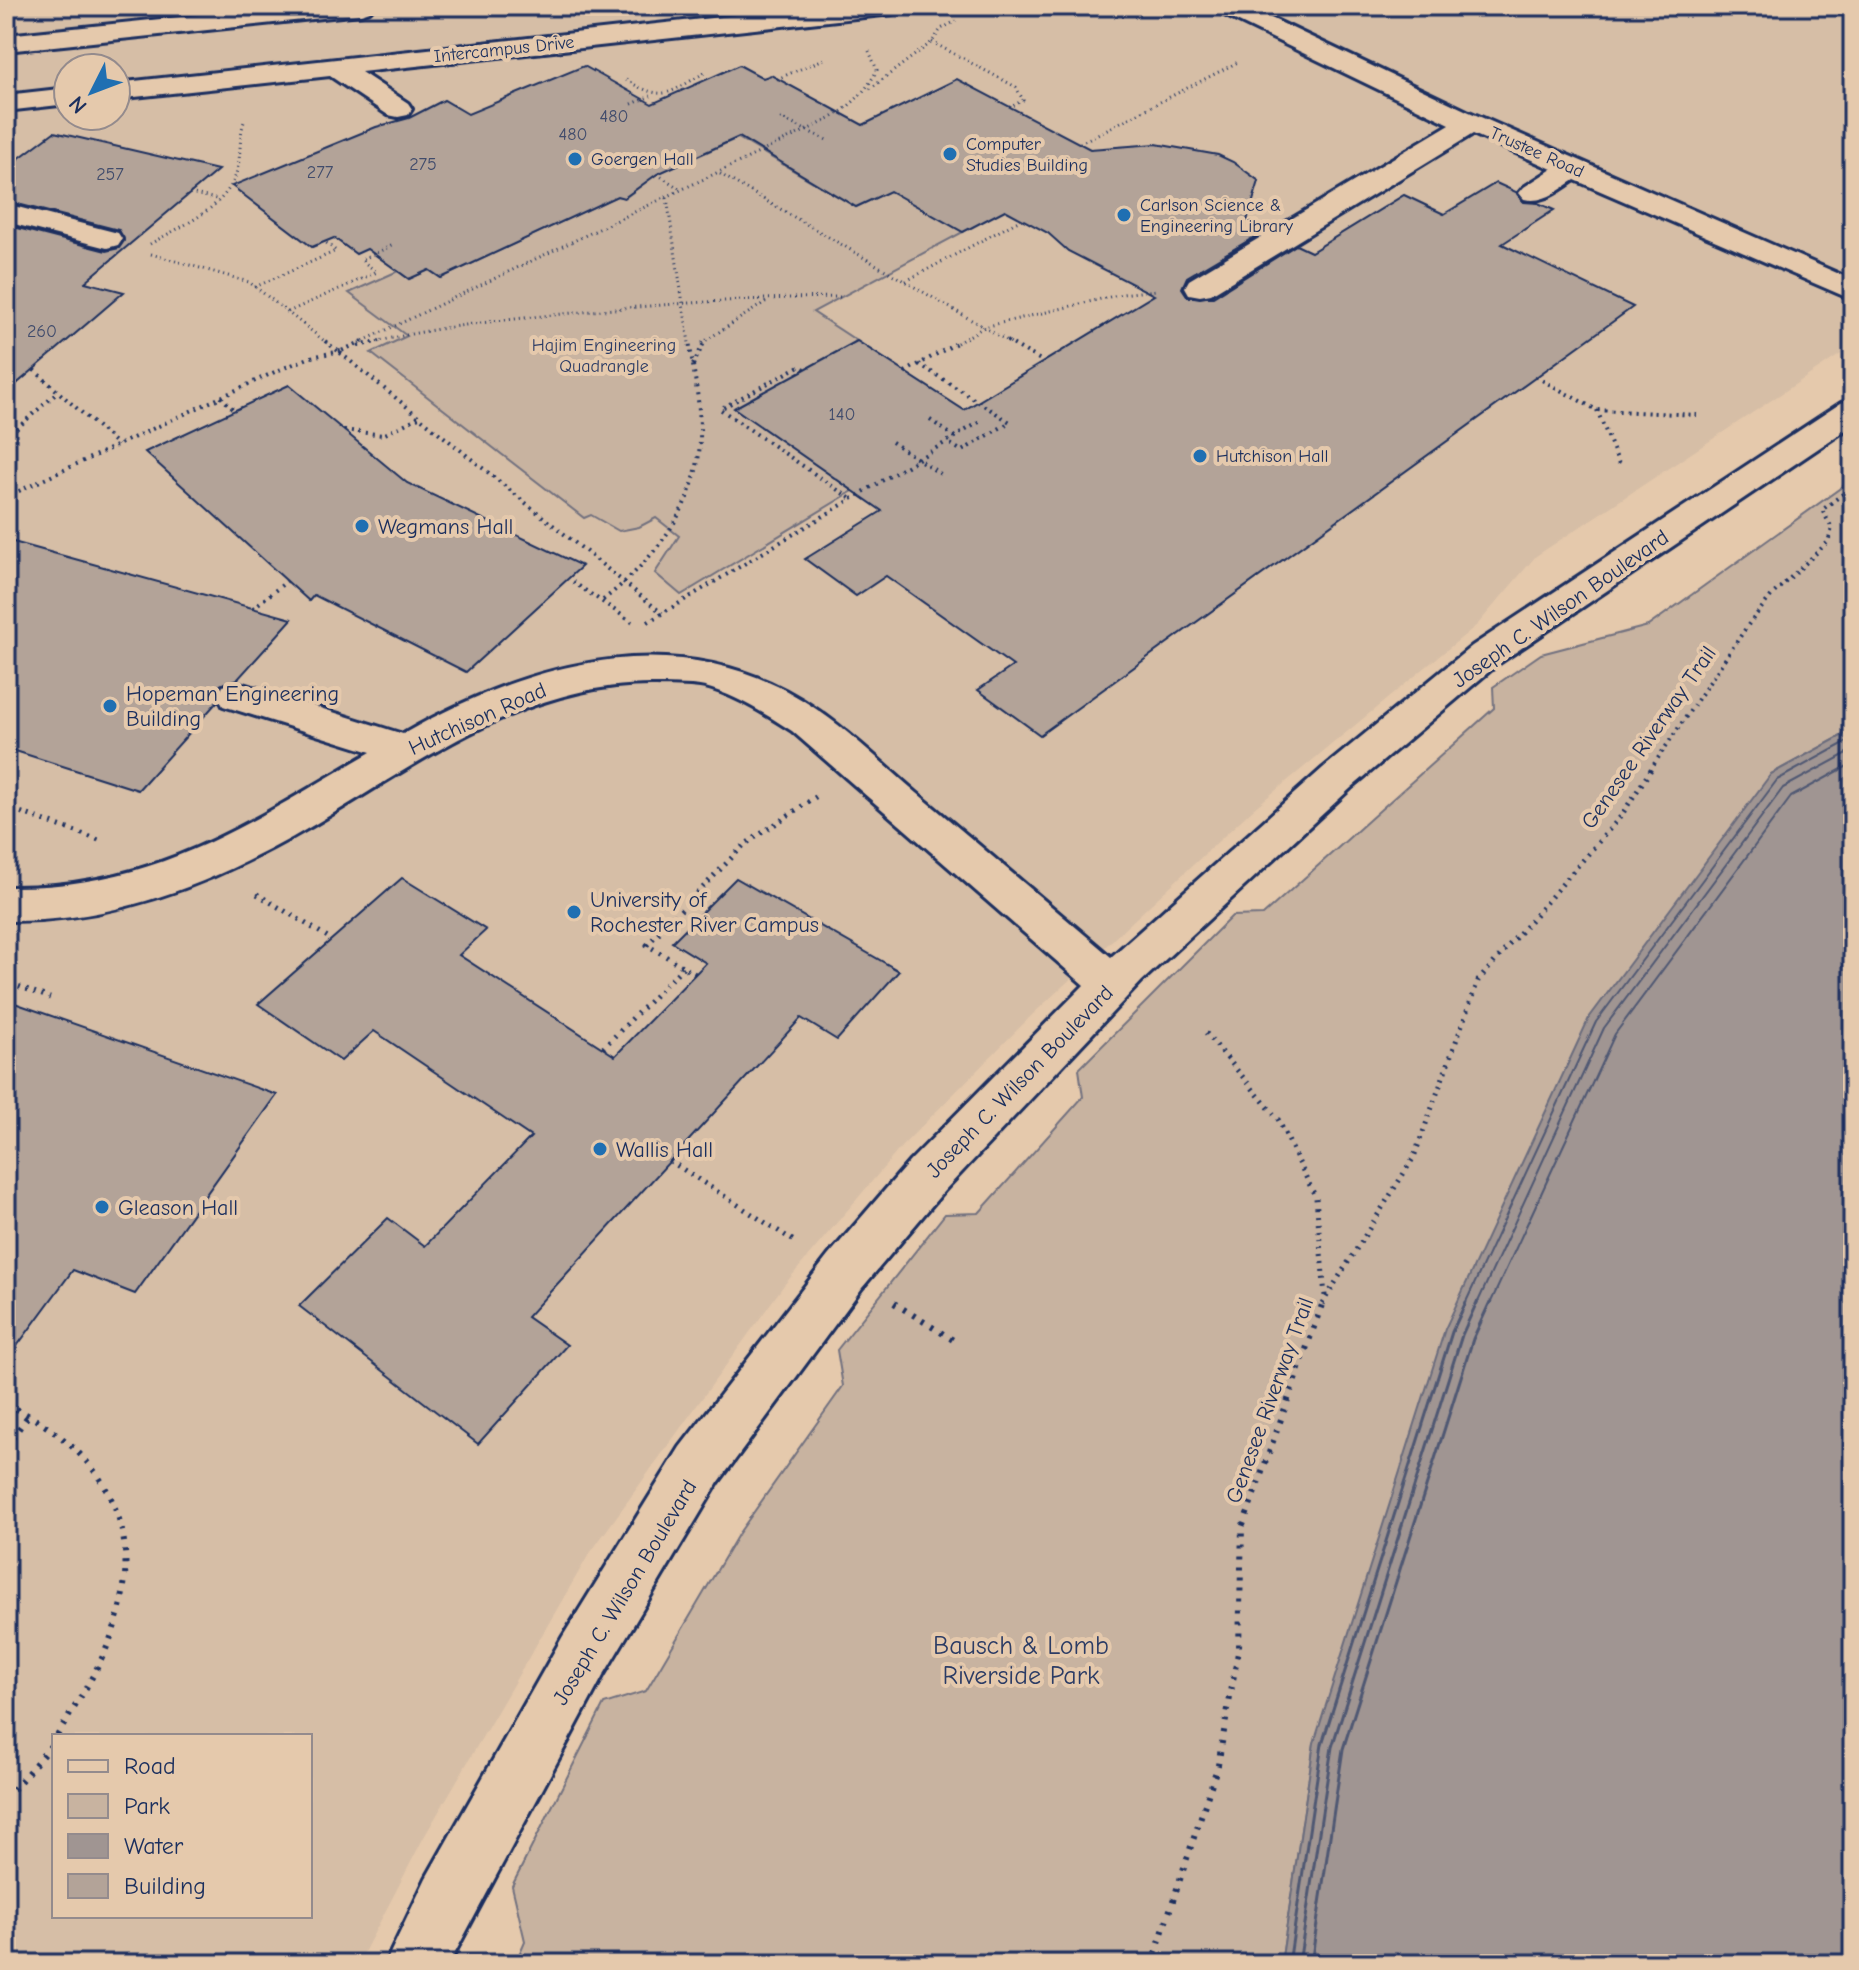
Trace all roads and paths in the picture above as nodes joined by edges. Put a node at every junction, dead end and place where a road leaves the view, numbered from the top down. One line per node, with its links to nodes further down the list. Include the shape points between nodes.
1 (361, 6): 7 (street)
2 (892, 6): 4 (street, Intercampus Drive)
3 (1225, 6): 21 (street, Trustee Road)
4 (790, 11): 10 (street, Intercampus Drive)
5 (956, 21): 6 (path)
6 (932, 42): 12 (path); 17 (path, via 1016,87 1023,100)
7 (6, 43)
8 (867, 48): 12 (path, via 877,70)
9 (1250, 56): 23 (path)
10 (335, 67): 11 (street, Intercampus Drive); 18 (street)
11 (132, 89)
12 (869, 90): 26 (path, via 843,111)
13 (652, 95): 16 (path)
14 (52, 98): 15 (street)
15 (6, 103)
16 (632, 104)
17 (1011, 107)
18 (398, 109)
19 (245, 118): 31 (path, via 235,178)
20 (780, 118): 22 (path, bridge)
21 (1472, 123): 24 (street, Trustee Road); 40 (street)
22 (829, 141)
23 (1080, 143)
24 (1574, 168): 29 (street); 41 (street, Trustee Road)
25 (657, 174): 27 (path)
26 (719, 174): 27 (path); 38 (path)
27 (683, 191): 30 (path)
28 (190, 193): 31 (path)
29 (1534, 193)
30 (667, 198): 44 (path); 47 (path)
31 (217, 199): 37 (path)
32 (6, 213): 34 (street)
33 (1022, 219): 38 (path)
34 (107, 239): 37 (path)
35 (325, 242): 39 (path, via 336,251)
36 (393, 245): 45 (path, via 361,260 377,272)
37 (139, 251): 39 (path)
38 (905, 282): 46 (path)
39 (255, 287): 45 (path)
40 (1200, 287): 46 (path, via 1122,294)
41 (1853, 291)
42 (841, 297): 43 (path)
43 (770, 299): 44 (path); 50 (path, via 701,343)
44 (685, 303): 47 (path, via 425,330); 50 (path)
45 (288, 312): 47 (path)
46 (984, 327): 48 (path); 49 (path)
47 (339, 352): 56 (path, via 311,357); 61 (path)
48 (1044, 362)
49 (919, 364): 53 (path); 68 (path, via 1010,422 962,451)
50 (692, 366): 77 (path, via 699,453 687,496 668,534)
51 (805, 369): 74 (path, via 800,366 720,409)
52 (34, 370): 55 (path)
53 (905, 372)
54 (1536, 377): 58 (path)
55 (58, 392): 65 (path); 69 (path)
56 (221, 397): 57 (path); 69 (path)
57 (234, 410)
58 (1597, 410): 60 (path); 70 (path)
59 (1853, 410): 92 (street, Joseph C. Wilson Boulevard, via 1485,655 1325,788)
60 (1697, 415)
61 (421, 416): 64 (path, via 383,435); 77 (path)
62 (930, 420): 66 (path)
63 (981, 421): 66 (path)
64 (344, 430)
65 (7, 435)
66 (955, 437): 68 (path)
67 (892, 442): 71 (path, bridge)
68 (947, 442): 74 (path)
69 (118, 445): 73 (path)
70 (1619, 464)
71 (942, 475)
72 (1853, 486): 99 (path, Genesee Riverway Trail, via 1822,510 1832,528 1828,542 1748,625 1621,816 1478,981 1414,1157)
73 (6, 497)
74 (851, 499): 80 (path)
75 (287, 581): 79 (path)
76 (573, 582): 78 (path)
77 (625, 584): 78 (path); 80 (path)
78 (603, 600): 80 (path, via 639,628)
79 (253, 608)
80 (662, 613)
81 (237, 696): 82 (street)
82 (406, 749): 87 (street, Hutchison Road, via 260,837 167,879 103,897); 92 (street, Hutchison Road, via 516,696 601,671 698,672 755,690 806,721)
83 (822, 792): 89 (path, via 744,845 647,945)
84 (6, 807): 85 (path)
85 (103, 842)
86 (246, 887): 88 (path)
87 (6, 904)
88 (331, 939)
89 (683, 967): 90 (path); 95 (path)
90 (695, 974)
91 (6, 977): 93 (path)
92 (1113, 984): 107 (street, Joseph C. Wilson Boulevard, via 927,1176 845,1272 699,1465 583,1656)
93 (50, 998)
94 (1206, 1033): 99 (path, via 1278,1119 1316,1198)
95 (603, 1048)
96 (670, 1161): 97 (path)
97 (799, 1244)
98 (883, 1296): 100 (path)
99 (1325, 1296): 108 (path, Genesee Riverway Trail, via 1242,1528 1239,1647 1218,1765)
100 (953, 1340)
101 (6, 1404): 102 (path)
102 (30, 1413): 103 (path); 104 (path, via 79,1446 109,1488 125,1546 121,1604 97,1667)
103 (6, 1447)
104 (58, 1734)
105 (52, 1744): 106 (path)
106 (6, 1798)
107 (416, 1964)
108 (1152, 1964)

